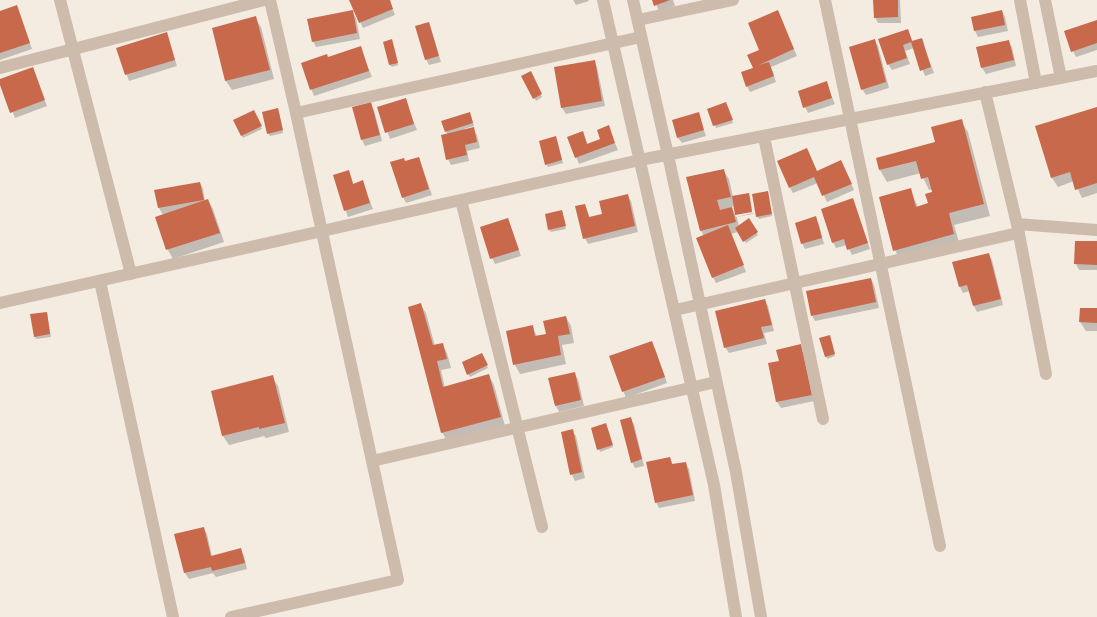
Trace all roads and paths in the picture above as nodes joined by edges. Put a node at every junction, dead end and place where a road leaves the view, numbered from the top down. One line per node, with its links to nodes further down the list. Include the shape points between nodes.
1 (60, 0): 13 (street)
2 (264, 0): 13 (street)
3 (270, 0): 19 (street)
4 (604, 0): 12 (street)
5 (633, 0): 10 (street)
6 (733, 0): 10 (street)
7 (825, 0): 20 (street)
8 (1020, 0): 17 (street)
9 (1045, 0): 16 (street)
10 (638, 20): 11 (street)
11 (641, 36): 12 (street); 22 (street)
12 (614, 42): 19 (street); 23 (street)
13 (72, 50): 14 (street); 29 (street)
14 (0, 68)
15 (1097, 71): 16 (street)
16 (1061, 78): 17 (street)
17 (1036, 83): 18 (street)
18 (985, 92): 20 (street); 25 (street)
19 (296, 113): 27 (street)
20 (850, 119): 21 (street); 28 (street)
21 (764, 137): 22 (street); 31 (street)
22 (668, 155): 23 (street); 33 (street)
23 (640, 160): 24 (street); 34 (street)
24 (461, 200): 27 (street); 39 (street)
25 (1018, 228): 26 (street); 28 (street); 35 (street)
26 (1097, 230)
27 (322, 231): 29 (street); 40 (street)
28 (881, 265): 31 (street); 42 (street)
29 (131, 274): 30 (street)
30 (100, 281): 32 (street); 43 (street)
31 (794, 284): 33 (street); 38 (street)
32 (0, 303)
33 (699, 304): 34 (street); 36 (street)
34 (675, 310): 37 (street)
35 (1046, 374)
36 (716, 382): 37 (street); 46 (street)
37 (692, 388): 39 (street); 45 (street, via 714,485)
38 (823, 419)
39 (518, 427): 40 (street); 41 (street)
40 (372, 461): 44 (street, via 398,580)
41 (542, 527)
42 (940, 546)
43 (174, 617)
44 (231, 617)
45 (736, 617)
46 (762, 617)

